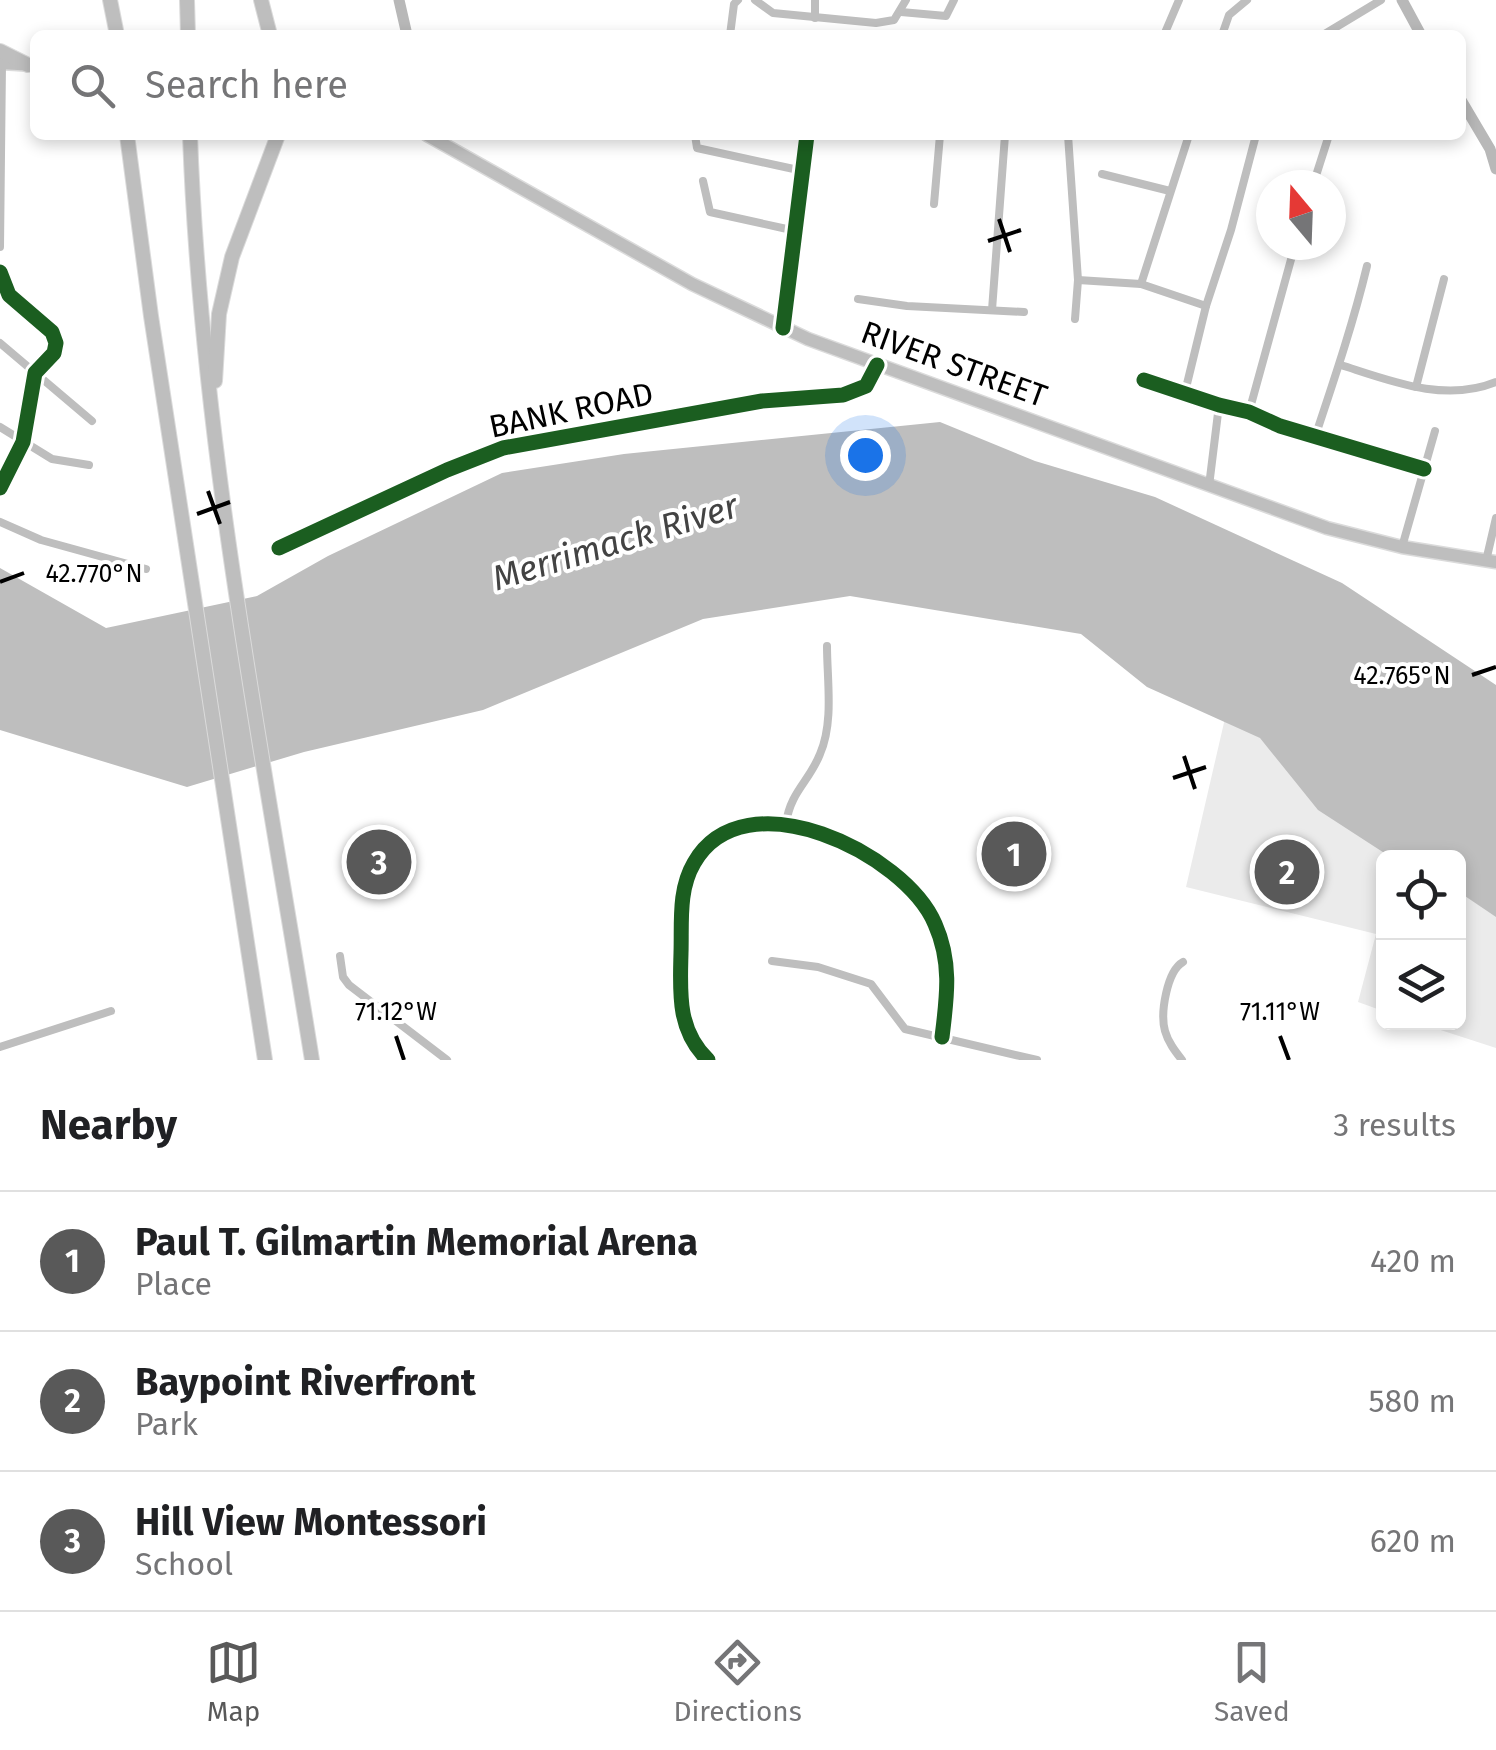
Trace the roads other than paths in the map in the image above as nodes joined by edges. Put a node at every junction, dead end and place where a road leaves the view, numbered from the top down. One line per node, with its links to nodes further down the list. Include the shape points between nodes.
1 (112, 0): 16 (highway)
2 (262, 0): 18 (highway)
3 (398, 0): 19 (street)
4 (738, 0): 20 (street)
5 (755, 0): 15 (street, via 773,14)
6 (815, 0): 15 (street)
7 (906, 0): 14 (street)
8 (954, 0): 14 (street, via 946,16)
9 (1178, 0): 21 (street)
10 (1246, 0): 22 (street)
11 (1382, 0): 23 (street)
12 (1402, 0): 24 (street)
13 (187, 1): 17 (highway)
14 (901, 12): 15 (street, via 876,23)
15 (814, 18)
16 (117, 30)
17 (188, 30)
18 (268, 30)
19 (405, 30)
20 (731, 30)
21 (1166, 30)
22 (1224, 30)
23 (1331, 30)
24 (1418, 30)
25 (0, 59): 26 (highway); 28 (street)
26 (30, 65)
27 (1466, 108): 43 (street)
28 (1, 128): 51 (street)
29 (128, 140): 99 (highway)
30 (190, 140): 76 (highway)
31 (276, 140): 76 (highway, via 228,273)
32 (436, 140): 42 (main road, RIVER STREET)
33 (447, 140): 42 (street)
34 (696, 140): 45 (street, via 697,148)
35 (807, 140): 45 (street)
36 (940, 140): 49 (street)
37 (1005, 140): 61 (street)
38 (1068, 140): 55 (street)
39 (1186, 140): 48 (street)
40 (1255, 140): 60 (street)
41 (1326, 140): 44 (street)
42 (453, 149): 64 (main road, RIVER STREET)
43 (1496, 169)
44 (1318, 170)
45 (803, 172): 50 (street)
46 (1102, 174): 48 (street)
47 (703, 181): 50 (street, via 710,212)
48 (1170, 191): 58 (street)
49 (934, 204)
50 (796, 231): 64 (street)
51 (0, 247)
52 (1291, 260): 74 (street)
53 (1366, 266): 66 (street)
54 (0, 272): 57 (street)
55 (1078, 280): 58 (street); 63 (street)
56 (1444, 280): 71 (street)
57 (2, 282): 68 (street, via 52,332 54,353)
58 (1141, 284): 60 (street)
59 (858, 299): 61 (street)
60 (1206, 306): 72 (street)
61 (992, 310): 62 (street)
62 (1024, 312)
63 (1076, 319)
64 (783, 328): 67 (main road, RIVER STREET)
65 (0, 343): 68 (street)
66 (1341, 365): 71 (street); 79 (street)
67 (878, 366): 83 (main road, RIVER STREET); 88 (street, BANK ROAD, via 866,386 844,395 762,401 502,448)
68 (36, 373): 75 (street); 80 (street)
69 (1144, 380): 72 (street)
70 (1496, 382): 71 (street, via 1452,392)
71 (1416, 387)
72 (1185, 392): 73 (street)
73 (1219, 405): 74 (street); 83 (street)
74 (1249, 412): 79 (street)
75 (92, 421)
76 (212, 422): 100 (highway)
77 (0, 427): 80 (street)
78 (1435, 431): 82 (street)
79 (1315, 438): 82 (street)
80 (23, 442): 81 (street, via 52,459); 84 (street)
81 (89, 465)
82 (1424, 469): 87 (street)
83 (1209, 486): 87 (main road, RIVER STREET, via 1312,524)
84 (0, 488)
85 (1496, 518): 89 (street)
86 (0, 522): 90 (street)
87 (1402, 547): 89 (main road, RIVER STREET)
88 (279, 548)
89 (1491, 562)
90 (146, 569)
91 (827, 646): 92 (street, via 828,730 789,804)
92 (786, 823): 97 (street, via 881,863 922,900 935,922 949,980); 102 (street, via 727,833 707,846 686,880 680,1010)
93 (340, 956): 101 (street, via 343,976 361,994)
94 (772, 961): 97 (street, via 871,984 905,1029)
95 (1183, 962): 104 (street, via 1172,972 1164,1025)
96 (111, 1011): 98 (street)
97 (942, 1037): 103 (street)
98 (0, 1047)
99 (265, 1060)
100 (312, 1060)
101 (448, 1060)
102 (708, 1060)
103 (1037, 1060)
104 (1182, 1060)

